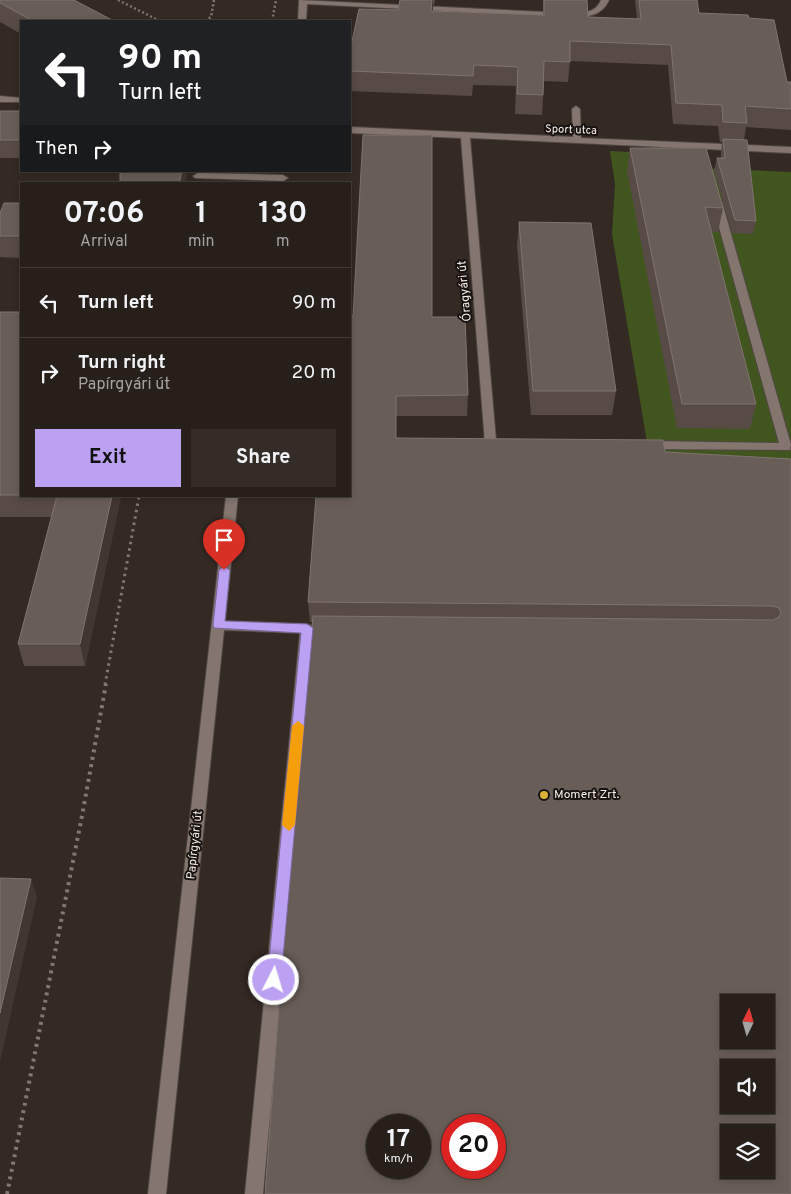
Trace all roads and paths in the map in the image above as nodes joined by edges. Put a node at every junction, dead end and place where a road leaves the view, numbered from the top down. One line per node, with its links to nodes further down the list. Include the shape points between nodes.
1 (118, 0): 6 (path)
2 (214, 0): 7 (path, via 211,17)
3 (276, 0): 8 (path)
4 (605, 0): 5 (street, via 595,14)
5 (303, 1): 9 (street)
6 (158, 20)
7 (206, 20)
8 (272, 20)
9 (302, 20)
10 (0, 99): 11 (street)
11 (20, 100)
12 (576, 109): 15 (street)
13 (351, 130): 14 (street, Sport utca)
14 (465, 136): 15 (street, Sport utca); 20 (street, Óragyári út, via 491,444)
15 (577, 141): 16 (street, Sport utca, via 703,151)
16 (791, 150)
17 (198, 176): 18 (street)
18 (283, 178)
19 (715, 193): 21 (street, via 786,447)
20 (510, 444)
21 (638, 445)
22 (139, 497): 25 (path, via 82,816)
23 (232, 497): 24 (street, Papírgyári út)
24 (218, 625): 26 (street, Papírgyári út); 27 (street, via 312,629)
25 (7, 1194)
26 (157, 1194)
27 (254, 1194)

